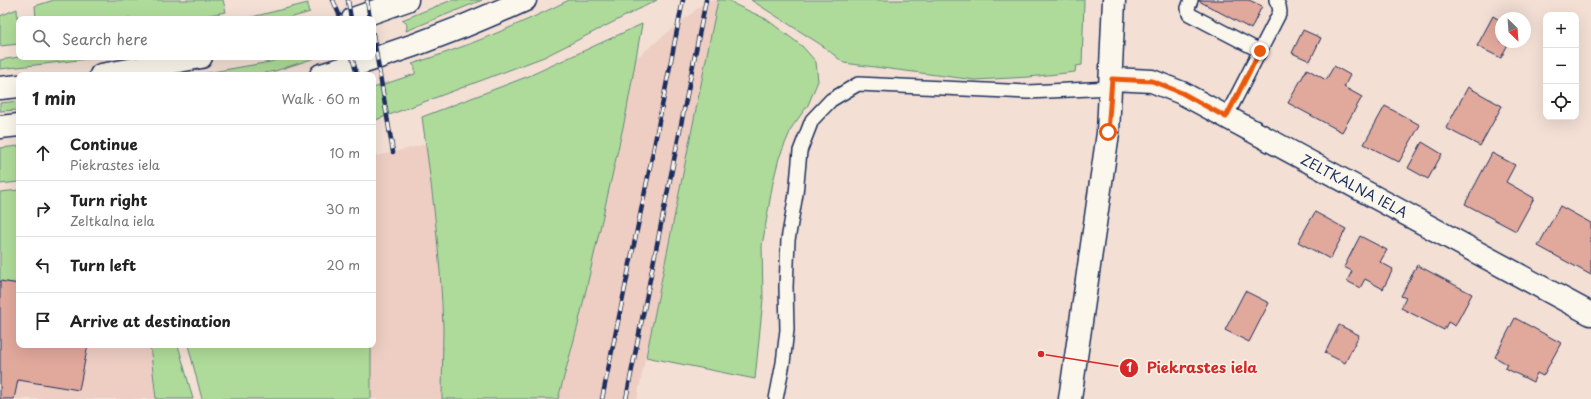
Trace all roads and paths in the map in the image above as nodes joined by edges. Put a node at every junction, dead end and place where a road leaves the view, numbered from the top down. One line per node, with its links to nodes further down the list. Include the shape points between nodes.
1 (407, 0): 6 (street)
2 (525, 0): 8 (street, via 418,45)
3 (1114, 0): 13 (street)
4 (1191, 0): 7 (lane, via 1189,14)
5 (1276, 0): 7 (lane, via 1280,12)
6 (362, 16)
7 (1260, 51): 16 (lane)
8 (376, 58)
9 (184, 60): 11 (street)
10 (370, 60): 12 (street)
11 (118, 72)
12 (332, 72)
13 (1111, 83): 16 (street, ZELTKALNA IELA, via 1152,81 1182,93); 20 (lane, via 1028,92 858,84 831,100 812,120 800,150 788,240 787,330); 21 (street, via 1108,132)
14 (16, 86): 15 (street)
15 (0, 88)
16 (1226, 117): 19 (street, ZELTKALNA IELA)
17 (16, 125): 18 (street)
18 (0, 127)
19 (1591, 314)
20 (776, 399)
21 (1070, 399)

